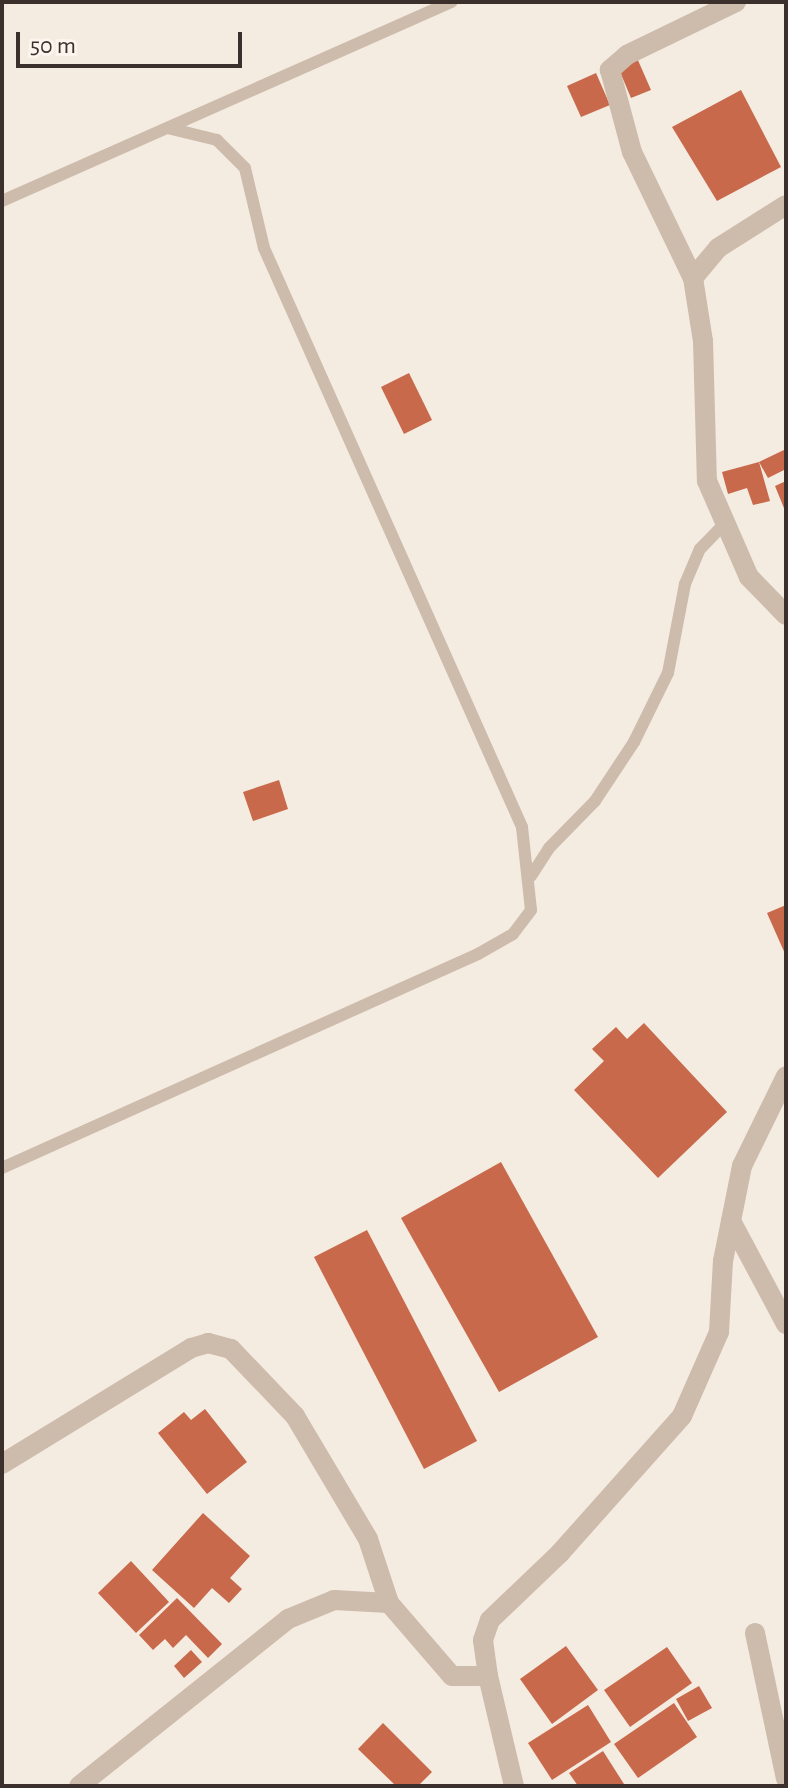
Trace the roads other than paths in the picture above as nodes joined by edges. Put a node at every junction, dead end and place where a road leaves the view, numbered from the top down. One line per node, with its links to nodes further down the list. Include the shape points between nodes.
1 (452, 2): 3 (lane)
2 (736, 2): 6 (street, via 627,55 610,70 632,152)
3 (168, 128): 4 (lane); 9 (lane, via 217,140 245,168 264,248 522,827)
4 (2, 201)
5 (786, 205): 6 (street, via 718,248)
6 (693, 278): 7 (street, via 703,341 707,481)
7 (725, 523): 8 (street, via 749,577); 9 (lane, via 700,549 685,584 668,673 634,742 595,801 549,848)
8 (786, 615)
9 (531, 876): 11 (lane, via 531,910 513,934 478,954)
10 (786, 1076): 12 (street, via 742,1166)
11 (2, 1168)
12 (731, 1221): 13 (street); 17 (street, via 719,1332 682,1416 560,1553 490,1620 483,1640)
13 (786, 1324)
14 (2, 1464): 15 (street, via 191,1348 208,1343 231,1349 295,1416 368,1539)
15 (389, 1603): 17 (street, via 452,1676); 19 (street, via 334,1600 288,1619)
16 (755, 1633): 18 (street)
17 (488, 1676): 20 (street)
18 (786, 1779)
19 (79, 1786)
20 (514, 1786)

